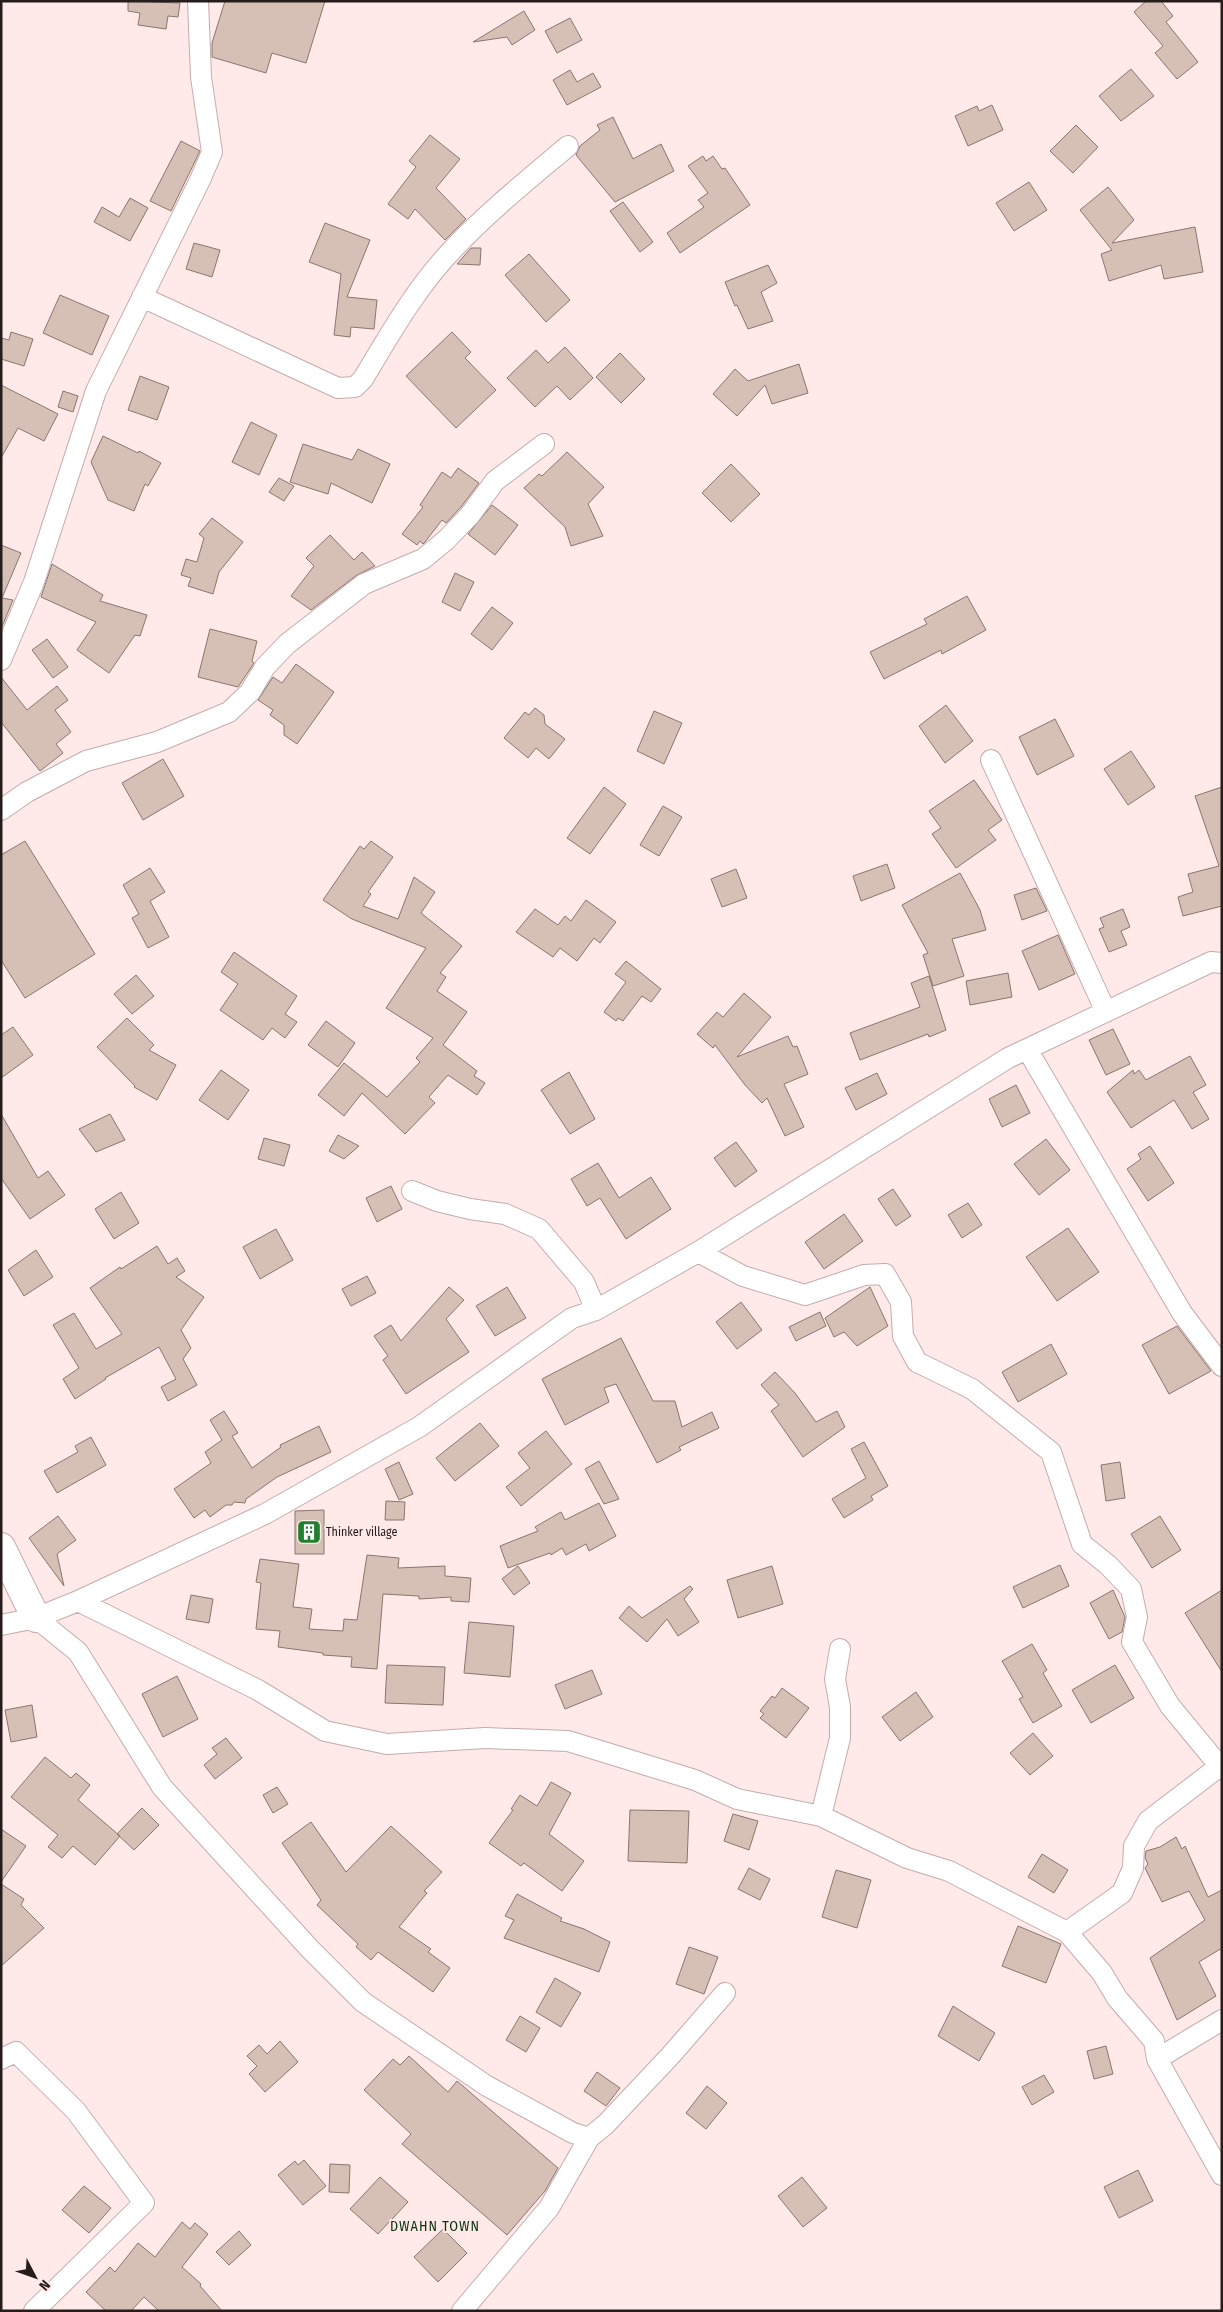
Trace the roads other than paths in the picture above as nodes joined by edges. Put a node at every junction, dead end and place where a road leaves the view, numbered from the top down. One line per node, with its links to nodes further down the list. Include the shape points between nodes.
1 (198, 1): 3 (street, via 200,77 212,152)
2 (568, 146): 3 (street, via 510,194 453,249 407,307 355,387 338,388)
3 (142, 297): 5 (street, via 96,391 34,582)
4 (544, 444): 7 (street, via 495,481 470,515 423,559 364,584 287,644 265,667 250,692 229,712 157,742 86,761 27,792)
5 (1, 660)
6 (991, 760): 9 (street)
7 (1, 810)
8 (1222, 963): 9 (street, via 1211,962)
9 (1106, 1012): 10 (street)
10 (1027, 1049): 12 (street); 14 (street, via 1182,1313)
11 (412, 1191): 13 (street, via 446,1203 505,1214 539,1229 584,1282)
12 (698, 1252): 13 (street); 20 (street, via 743,1276 805,1295 864,1275 885,1274 901,1302 903,1336 917,1362 972,1389 1051,1452 1082,1544 1131,1590 1137,1617 1132,1642 1170,1706)
13 (596, 1310): 16 (street, via 572,1318 419,1427 273,1509)
14 (1222, 1366)
15 (1, 1547): 17 (street)
16 (78, 1601): 17 (street); 21 (street, via 258,1690 325,1731 387,1744 485,1738 568,1741 695,1780 737,1799)
17 (36, 1618): 18 (street); 27 (street, via 78,1652 162,1787 309,1948 364,2002 487,2086 573,2133)
18 (1, 1625)
19 (840, 1648): 21 (street, via 835,1679 840,1707 840,1738)
20 (1221, 1767): 22 (street, via 1148,1821 1134,1846 1132,1868 1122,1893)
21 (821, 1816): 22 (street, via 907,1858 949,1872)
22 (1067, 1932): 26 (street, via 1154,2041)
23 (725, 1993): 27 (street, via 671,2055)
24 (1222, 2020): 26 (street)
25 (1, 2059): 29 (street, via 16,2052 76,2111 144,2203)
26 (1157, 2059): 28 (street)
27 (589, 2138): 30 (street, via 549,2208)
28 (1222, 2175)
29 (34, 2311)
30 (462, 2311)

